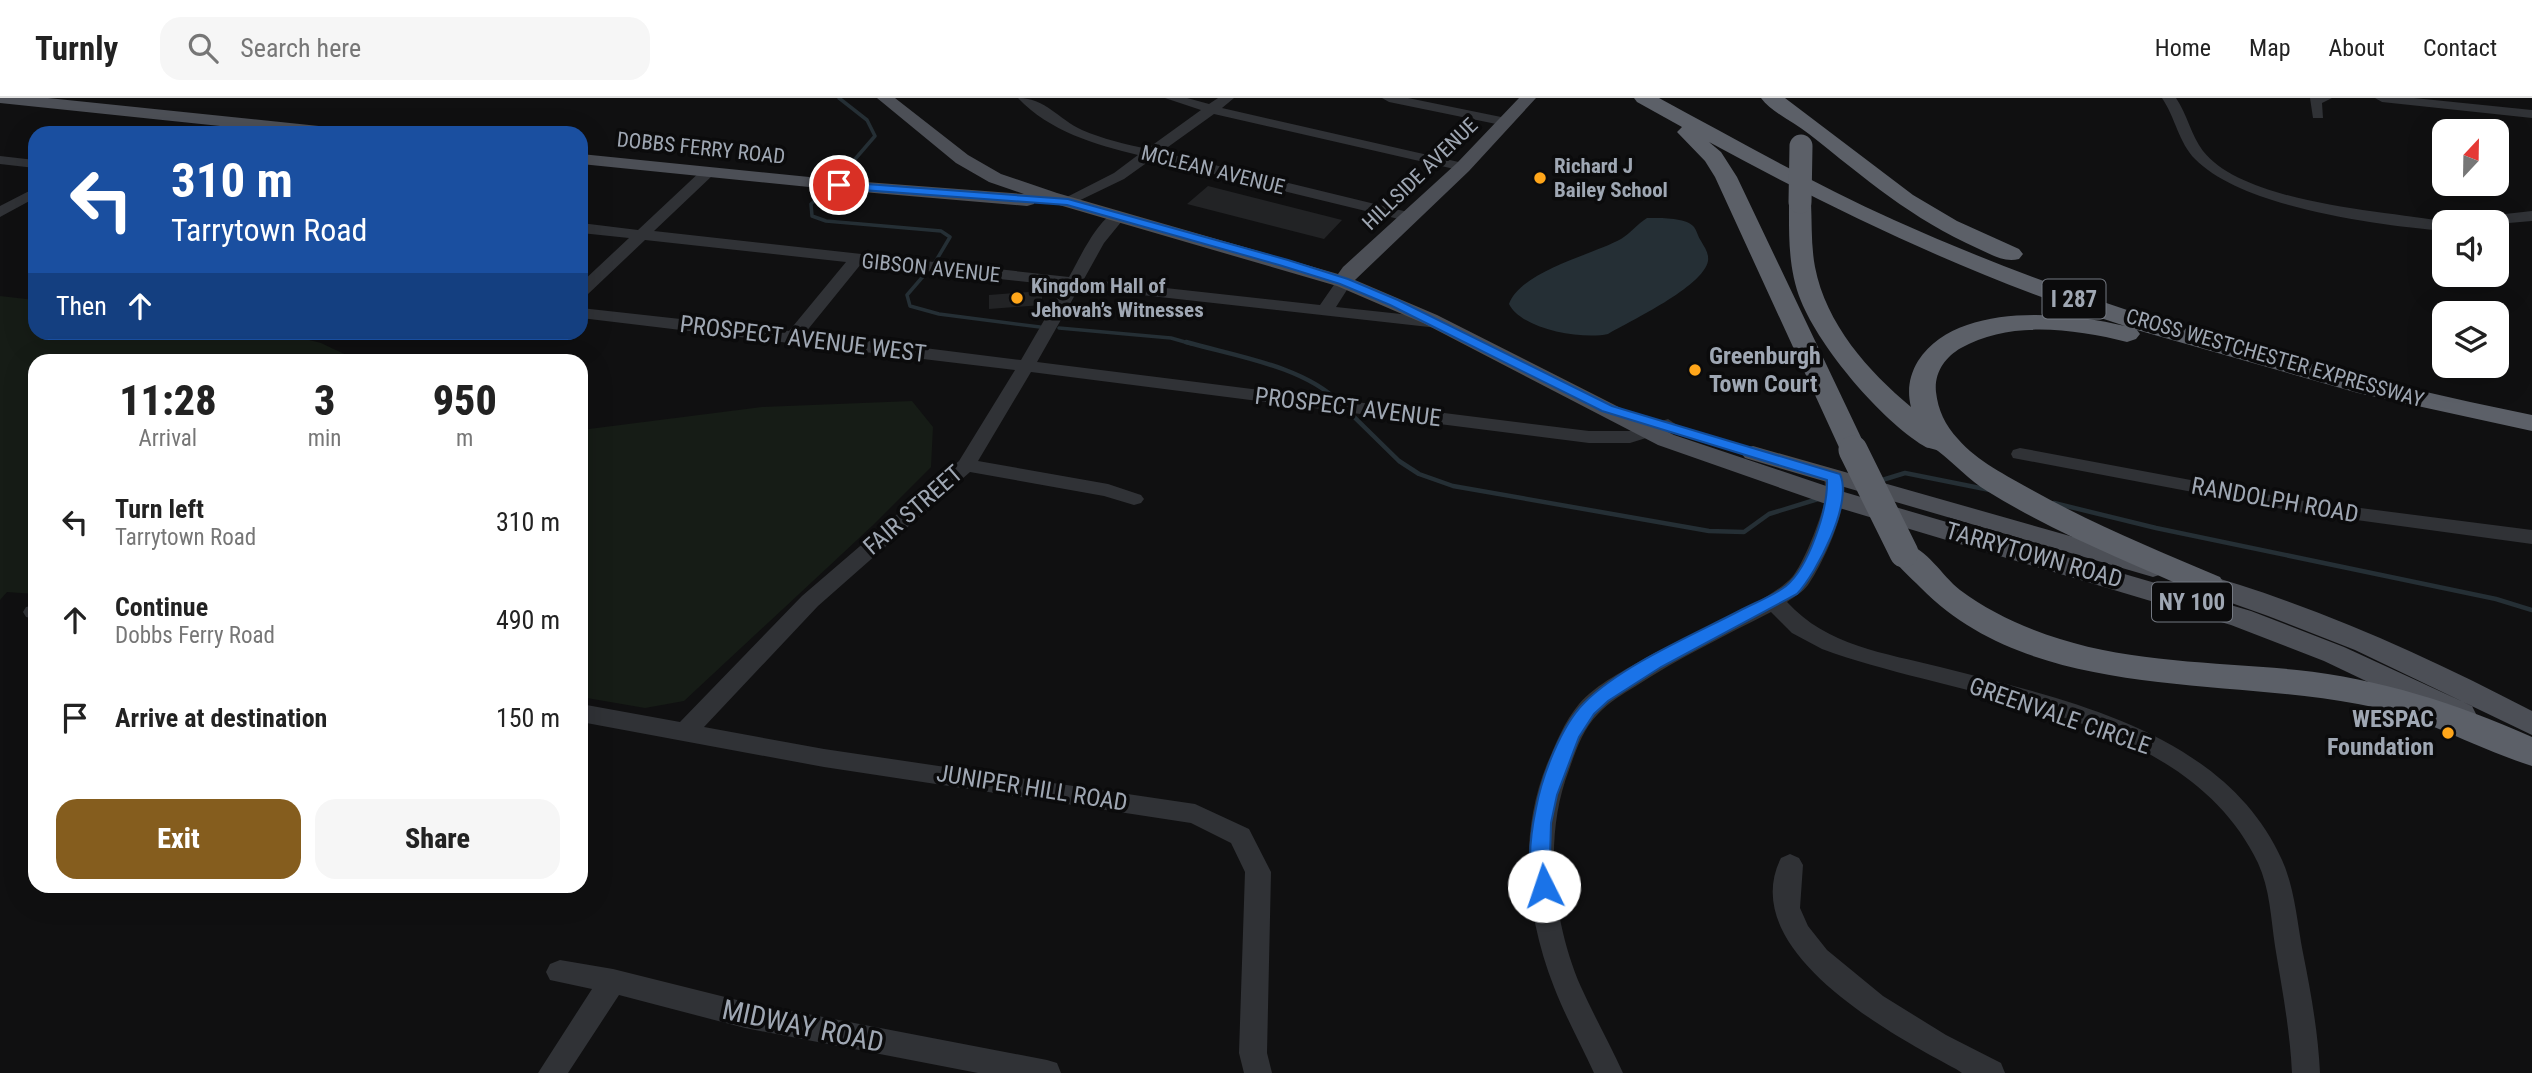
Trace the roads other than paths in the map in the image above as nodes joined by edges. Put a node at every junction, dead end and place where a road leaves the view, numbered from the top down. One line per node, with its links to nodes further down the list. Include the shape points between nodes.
1 (0, 98): 20 (main road)
2 (885, 98): 28 (main road, TARRYTOWN ROAD, via 983,172)
3 (1025, 98): 21 (street, MCLEAN AVENUE, via 1075,132)
4 (1172, 98): 16 (street)
5 (1227, 98): 16 (street)
6 (1390, 98): 19 (street)
7 (1528, 98): 19 (main road, HILLSIDE AVENUE)
8 (1636, 98): 61 (highway, bridge, via 1685,130 1720,167 1904,553 1928,579 1972,612 2068,655 2130,668 2381,696 2442,713)
9 (1644, 98): 48 (highway, CROSS WESTCHESTER EXPRESSWAY / I 287, via 1853,209 2043,288 2283,365)
10 (1672, 98): 41 (highway, CROSS WESTCHESTER EXPRESSWAY / I 287, via 1904,217)
11 (1750, 98): 53 (highway, bridge, via 1783,119 1801,146 1805,276 1814,303 1838,344 1908,419)
12 (1770, 98): 41 (highway, via 1891,190 1945,224)
13 (2169, 98): 34 (street, via 2200,156 2221,173 2258,189 2347,214)
14 (2325, 98): 18 (street, via 2315,100)
15 (2382, 98): 17 (street)
16 (1210, 110): 21 (street); 25 (street)
17 (2532, 114)
18 (2318, 115)
19 (1506, 122): 25 (main road, HILLSIDE AVENUE)
20 (270, 126)
21 (1147, 154): 28 (street, via 1111,180); 32 (street, MCLEAN AVENUE)
22 (0, 160): 24 (street)
23 (588, 160): 26 (main road, DOBBS FERRY ROAD)
24 (28, 163)
25 (1463, 167): 32 (main road, HILLSIDE AVENUE)
26 (708, 172): 28 (main road, DOBBS FERRY ROAD); 36 (street)
27 (28, 196): 29 (street)
28 (1068, 202): 30 (main road, TARRYTOWN ROAD)
29 (0, 212)
30 (1118, 216): 38 (main road, TARRYTOWN ROAD); 40 (street, FAIR STREET, via 1097,241)
31 (2532, 216): 33 (street)
32 (1411, 217): 38 (main road, HILLSIDE AVENUE, via 1350,271)
33 (2509, 219)
34 (2432, 225)
35 (588, 229): 36 (street, GIBSON AVENUE)
36 (642, 235): 37 (street, GIBSON AVENUE); 39 (street)
37 (856, 260): 40 (street, GIBSON AVENUE); 45 (street)
38 (1344, 282): 42 (street); 44 (main road, TARRYTOWN ROAD / NY 100)
39 (588, 285)
40 (1074, 285): 42 (street, GIBSON AVENUE); 46 (street, FAIR STREET)
41 (2142, 307): 47 (highway, CROSS WESTCHESTER EXPRESSWAY / I 287, via 2336,362)
42 (1324, 312): 44 (street, GIBSON AVENUE)
43 (588, 314): 45 (street, PROSPECT AVENUE WEST)
44 (1438, 323): 49 (main road, TARRYTOWN ROAD / NY 100)
45 (793, 337): 46 (street, PROSPECT AVENUE WEST)
46 (1026, 368): 49 (street, PROSPECT AVENUE, via 1589,437 1615,439); 51 (street, FAIR STREET)
47 (2532, 405)
48 (2532, 425): 53 (highway, via 2434,410 2095,327 2009,325 1947,344 1928,362 1921,382 1923,405 1945,442)
49 (1657, 429): 52 (main road, TARRYTOWN ROAD / NY 100)
50 (2020, 454): 55 (street, RANDOLPH ROAD, via 2298,506)
51 (967, 465): 54 (street, via 1108,490); 60 (street, FAIR STREET, via 810,601)
52 (1835, 487): 56 (main road, TARRYTOWN ROAD / NY 100); 57 (street, via 1806,574); 61 (main road, TARRYTOWN ROAD / NY 100, via 2272,629 2407,686)
53 (2001, 487): 56 (highway, via 2072,525)
54 (1134, 499)
55 (2532, 537)
56 (2208, 585): 59 (main road, TARRYTOWN ROAD / NY 100, via 2394,656)
57 (1774, 601): 68 (street, via 1602,696 1571,734 1547,795 1541,858 1546,913 1567,986); 70 (street, GREENVALE CIRCLE, via 1801,628 1842,648 2029,699 2102,725 2161,750 2211,783 2249,823 2270,861 2305,1030)
58 (588, 714): 60 (street, JUNIPER HILL ROAD)
59 (2532, 724)
60 (684, 733): 67 (street, JUNIPER HILL ROAD, via 1195,814 1227,827 1240,836 1258,872)
61 (2532, 752)
62 (1790, 866): 69 (street, via 1786,906 1799,937 1840,980 1907,1030)
63 (561, 972): 64 (street, MIDWAY ROAD)
64 (613, 981): 65 (street); 66 (street, MIDWAY ROAD, via 745,1016)
65 (552, 1073)
66 (1047, 1073)
67 (1256, 1073)
68 (1609, 1073)
69 (1991, 1073)
70 (2306, 1073)

